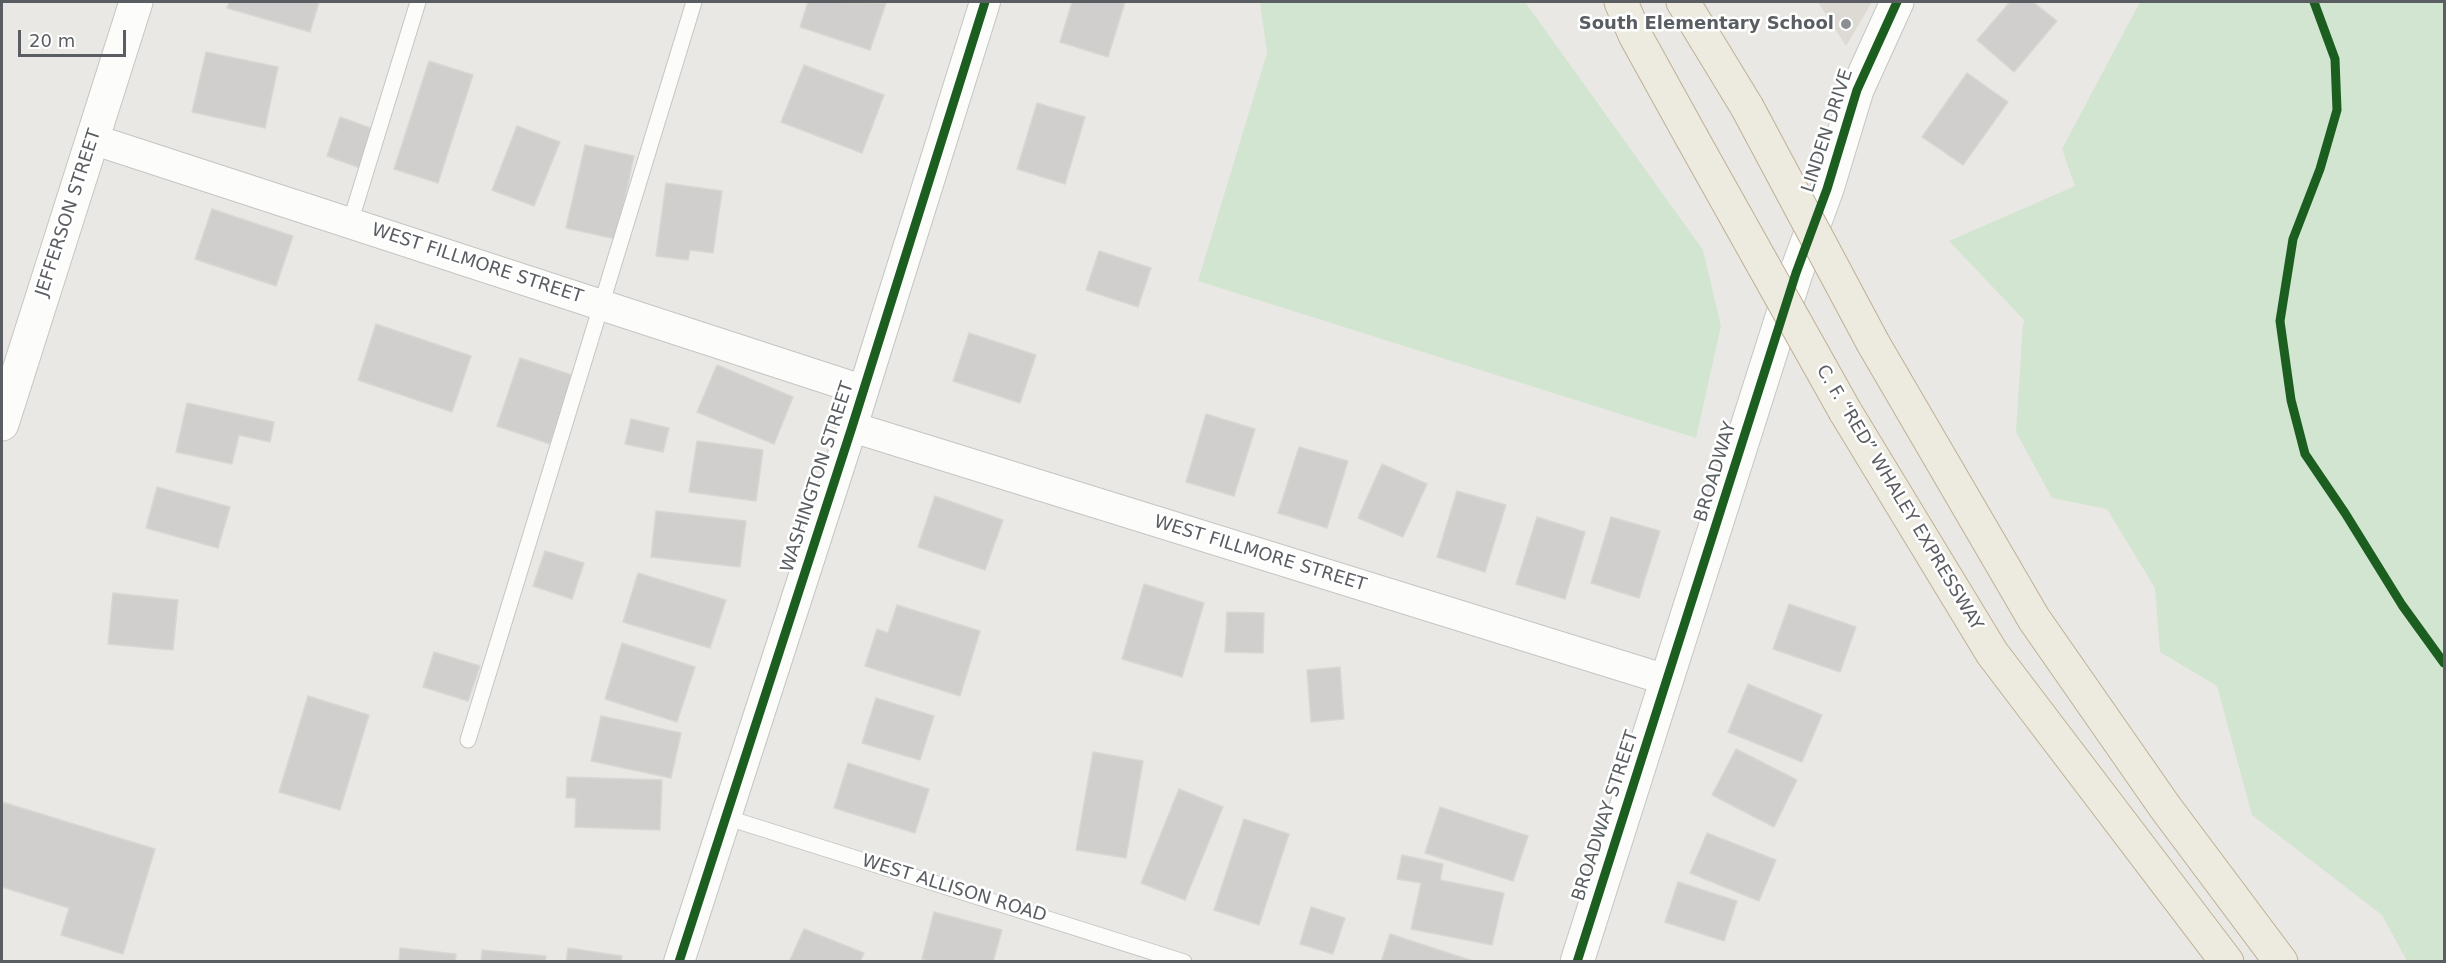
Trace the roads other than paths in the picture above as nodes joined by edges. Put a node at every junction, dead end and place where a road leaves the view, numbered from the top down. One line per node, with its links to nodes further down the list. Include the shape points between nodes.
1 (135, 2): 8 (street, JEFFERSON STREET)
2 (418, 2): 9 (lane)
3 (694, 2): 11 (lane)
4 (985, 2): 13 (street, WASHINGTON STREET)
5 (1621, 2): 22 (highway, C. F. “RED” WHALEY EXPRESSWAY, bridge, via 1635,36 1845,411 1992,653)
6 (1683, 2): 23 (highway, bridge, via 1747,107 1873,343 2034,619 2164,807)
7 (1896, 2): 10 (street, LINDEN DRIVE, via 1857,90)
8 (92, 139): 9 (street, WEST FILLMORE STREET); 12 (street, JEFFERSON STREET)
9 (350, 223): 11 (street, WEST FILLMORE STREET)
10 (1796, 273): 16 (street, BROADWAY)
11 (600, 305): 13 (street, WEST FILLMORE STREET); 17 (lane)
12 (10, 368): 14 (street, JEFFERSON STREET)
13 (862, 390): 15 (street, WASHINGTON STREET)
14 (2, 424)
15 (852, 427): 16 (street, WEST FILLMORE STREET); 18 (street, WASHINGTON STREET)
16 (1667, 680): 21 (street, BROADWAY STREET)
17 (468, 740)
18 (725, 817): 19 (street, WASHINGTON STREET); 20 (lane, WEST ALLISON ROAD)
19 (679, 962)
20 (1184, 962)
21 (1577, 962)
22 (2227, 962)
23 (2281, 962)

